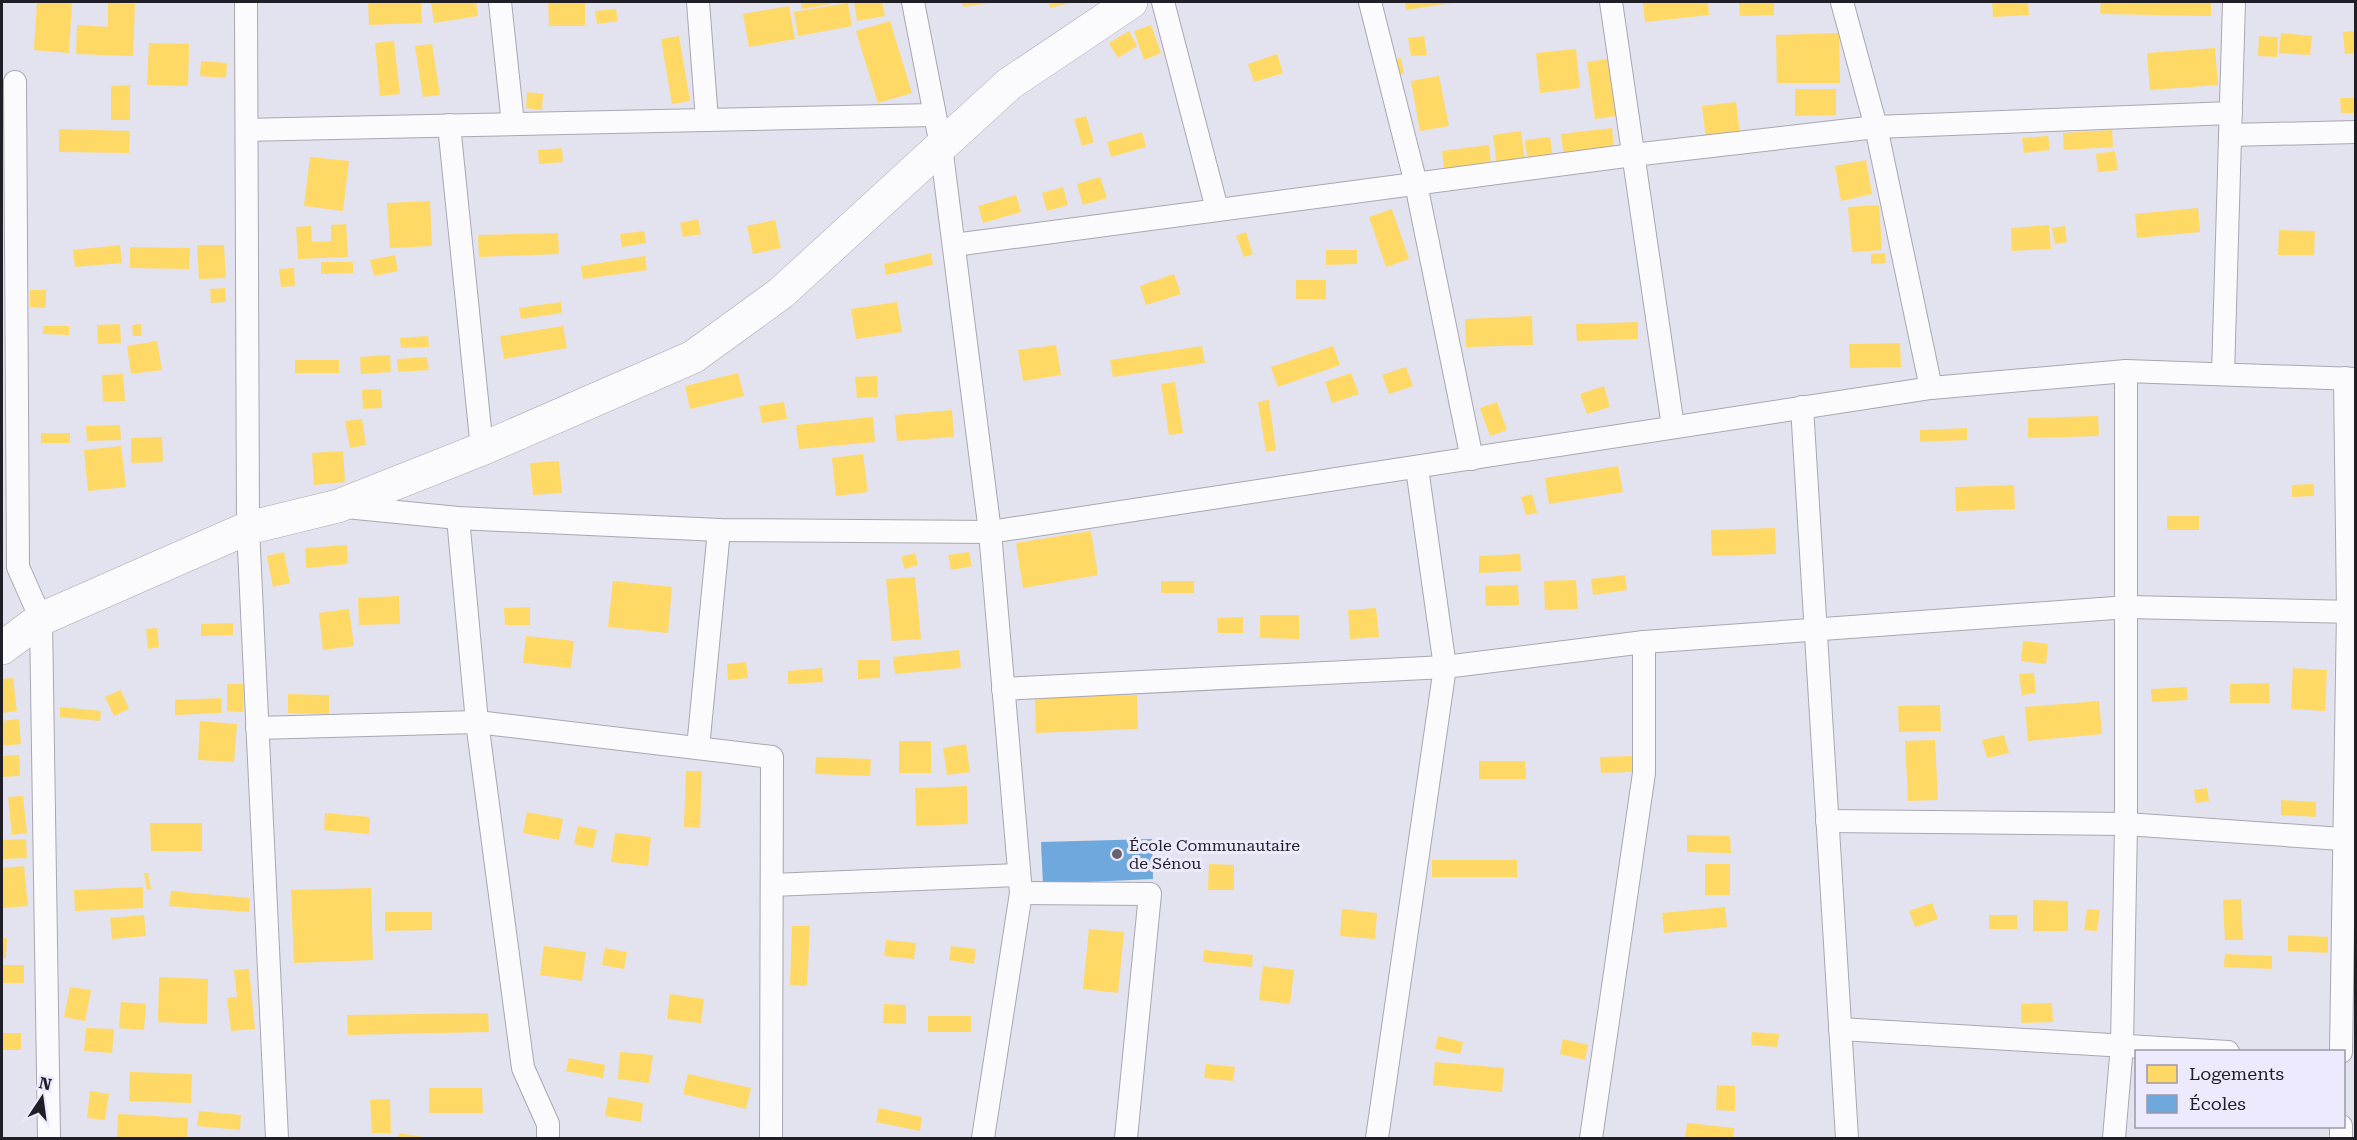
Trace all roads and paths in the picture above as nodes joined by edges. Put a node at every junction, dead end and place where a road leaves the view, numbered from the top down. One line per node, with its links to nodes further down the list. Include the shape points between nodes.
1 (246, 2): 18 (street)
2 (500, 2): 14 (street)
3 (698, 2): 13 (street)
4 (913, 2): 12 (street)
5 (1131, 2): 20 (street, via 1009,84)
6 (1163, 2): 23 (street)
7 (1370, 2): 22 (street)
8 (1611, 2): 21 (street)
9 (1842, 2): 17 (street)
10 (2234, 2): 15 (street)
11 (15, 82): 39 (street)
12 (934, 115): 13 (street); 20 (street)
13 (707, 120): 14 (street)
14 (513, 124): 16 (street)
15 (2231, 124): 17 (street); 19 (street); 26 (street)
16 (449, 125): 18 (street); 31 (street)
17 (1876, 127): 21 (street); 28 (street)
18 (247, 130): 36 (street)
19 (2355, 132)
20 (941, 146): 24 (street); 31 (street, via 781,293 693,357)
21 (1633, 155): 22 (street); 30 (street)
22 (1416, 184): 23 (street); 32 (street)
23 (1217, 209): 24 (street)
24 (954, 245): 38 (street)
25 (2126, 371): 26 (street); 28 (street); 40 (street)
26 (2223, 374): 27 (street)
27 (2350, 379): 41 (street)
28 (1930, 388): 29 (street)
29 (1802, 407): 30 (street); 43 (street)
30 (1673, 427): 32 (street)
31 (482, 449): 34 (street)
32 (1472, 459): 33 (street)
33 (1417, 468): 38 (street); 46 (street)
34 (338, 506): 35 (street); 36 (street)
35 (458, 518): 37 (street); 48 (street)
36 (248, 528): 42 (street); 49 (street)
37 (719, 530): 38 (street); 50 (street)
38 (990, 532): 47 (street)
39 (10, 567): 42 (street)
40 (2128, 607): 41 (street); 43 (street); 52 (street)
41 (2352, 612): 53 (street)
42 (41, 619): 45 (street); 60 (street)
43 (1816, 631): 44 (street); 51 (street)
44 (1644, 642): 46 (street); 67 (street, via 1644,773)
45 (2, 648)
46 (1445, 667): 47 (street); 66 (street)
47 (1003, 689): 54 (street)
48 (477, 722): 49 (street); 50 (street); 62 (street, via 523,1068 548,1124)
49 (257, 728): 61 (street)
50 (698, 748): 55 (street, via 772,757)
51 (1827, 821): 52 (street); 56 (street)
52 (2126, 824): 53 (street); 57 (street)
53 (2350, 840): 59 (street)
54 (1020, 884): 55 (street); 64 (street); 65 (street, via 1150,894)
55 (772, 885): 63 (street)
56 (1840, 1029): 57 (street); 68 (street)
57 (2122, 1045): 58 (street); 69 (street)
58 (2198, 1050)
59 (2341, 1050)
60 (49, 1138)
61 (278, 1138)
62 (548, 1138)
63 (771, 1138)
64 (983, 1138)
65 (1125, 1138)
66 (1377, 1138)
67 (1591, 1138)
68 (1847, 1138)
69 (2114, 1138)

